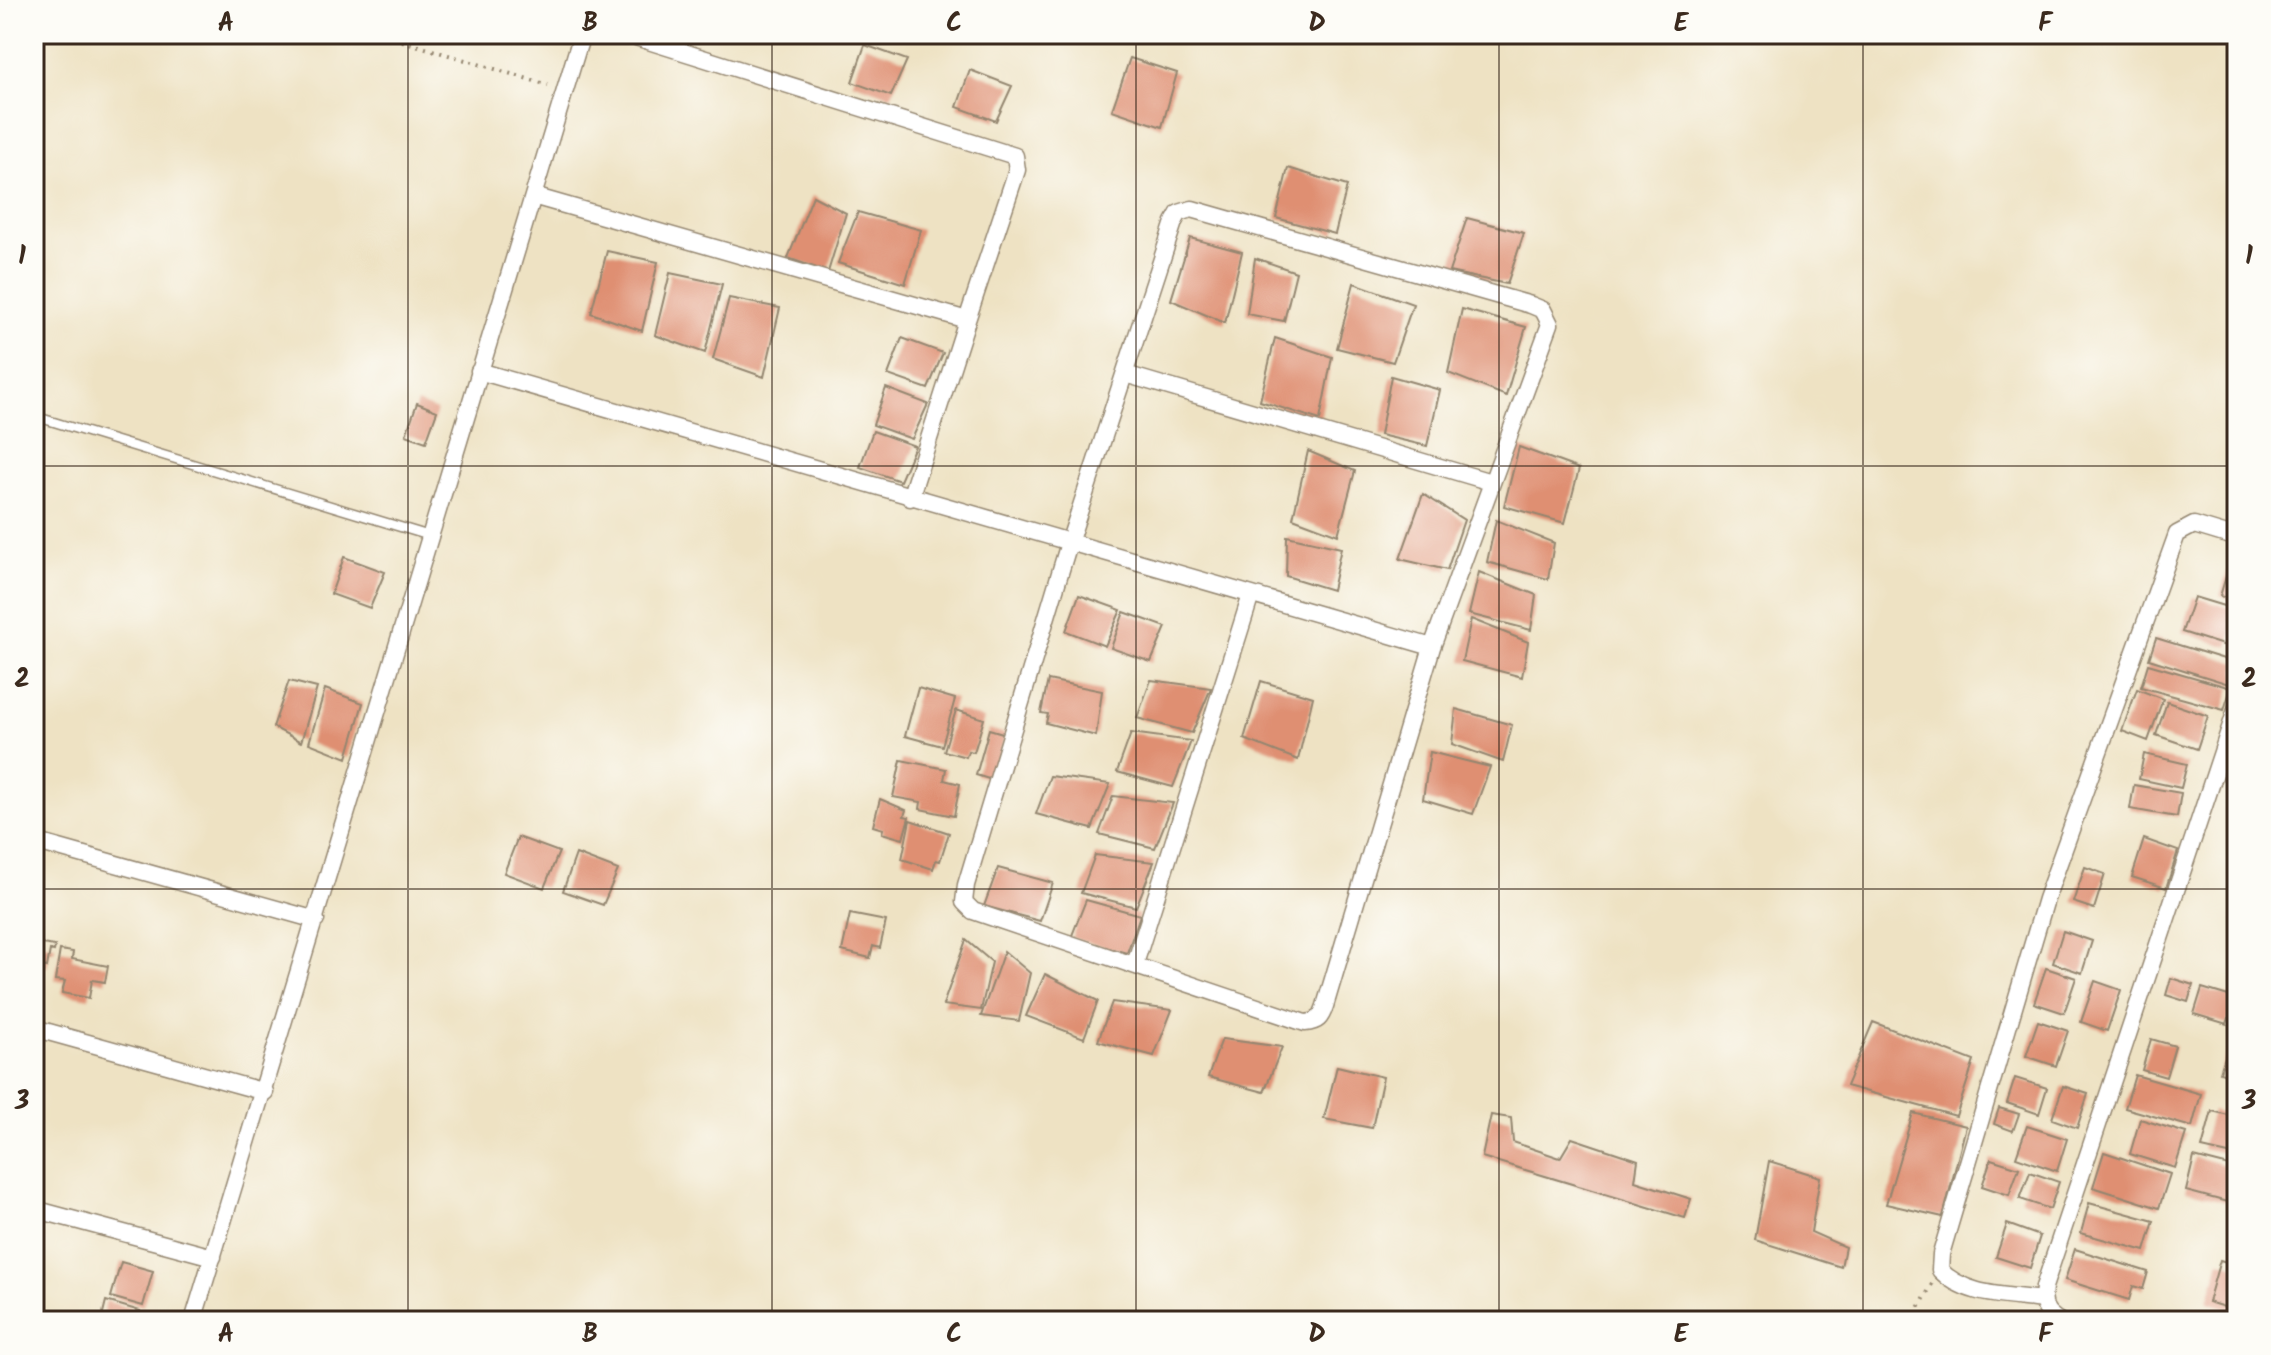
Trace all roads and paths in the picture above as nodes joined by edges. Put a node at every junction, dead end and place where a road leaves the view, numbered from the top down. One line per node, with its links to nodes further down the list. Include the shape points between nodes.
1 (379, 34): 4 (path)
2 (582, 34): 4 (street)
3 (626, 34): 6 (street, via 1015,156 1017,170)
4 (565, 90): 5 (street)
5 (533, 196): 6 (street); 7 (street)
6 (967, 320): 11 (street)
7 (479, 371): 11 (street); 12 (street)
8 (1125, 374): 10 (street); 10 (street, via 1174,222 1184,210 1531,305 1543,310 1550,324); 14 (street)
9 (34, 416): 12 (lane)
10 (1491, 482): 16 (street)
11 (910, 498): 14 (street)
12 (430, 536): 19 (street)
13 (2237, 538): 25 (street, via 2194,525 2177,534 2046,899)
14 (1069, 543): 15 (street); 20 (street, via 964,902 973,911)
15 (1251, 595): 16 (street); 20 (street)
16 (1432, 647): 20 (street, via 1321,1018 1305,1023)
17 (2237, 707): 26 (street)
18 (34, 841): 19 (street)
19 (316, 920): 22 (street)
20 (1135, 964)
21 (34, 1028): 22 (street)
22 (265, 1092): 24 (street)
23 (34, 1209): 24 (street)
24 (213, 1257): 27 (street)
25 (1940, 1270): 26 (street, via 1975,1290); 28 (path)
26 (2042, 1300): 29 (street, via 2046,1313)
27 (193, 1321)
28 (1912, 1321)
29 (2059, 1321)

